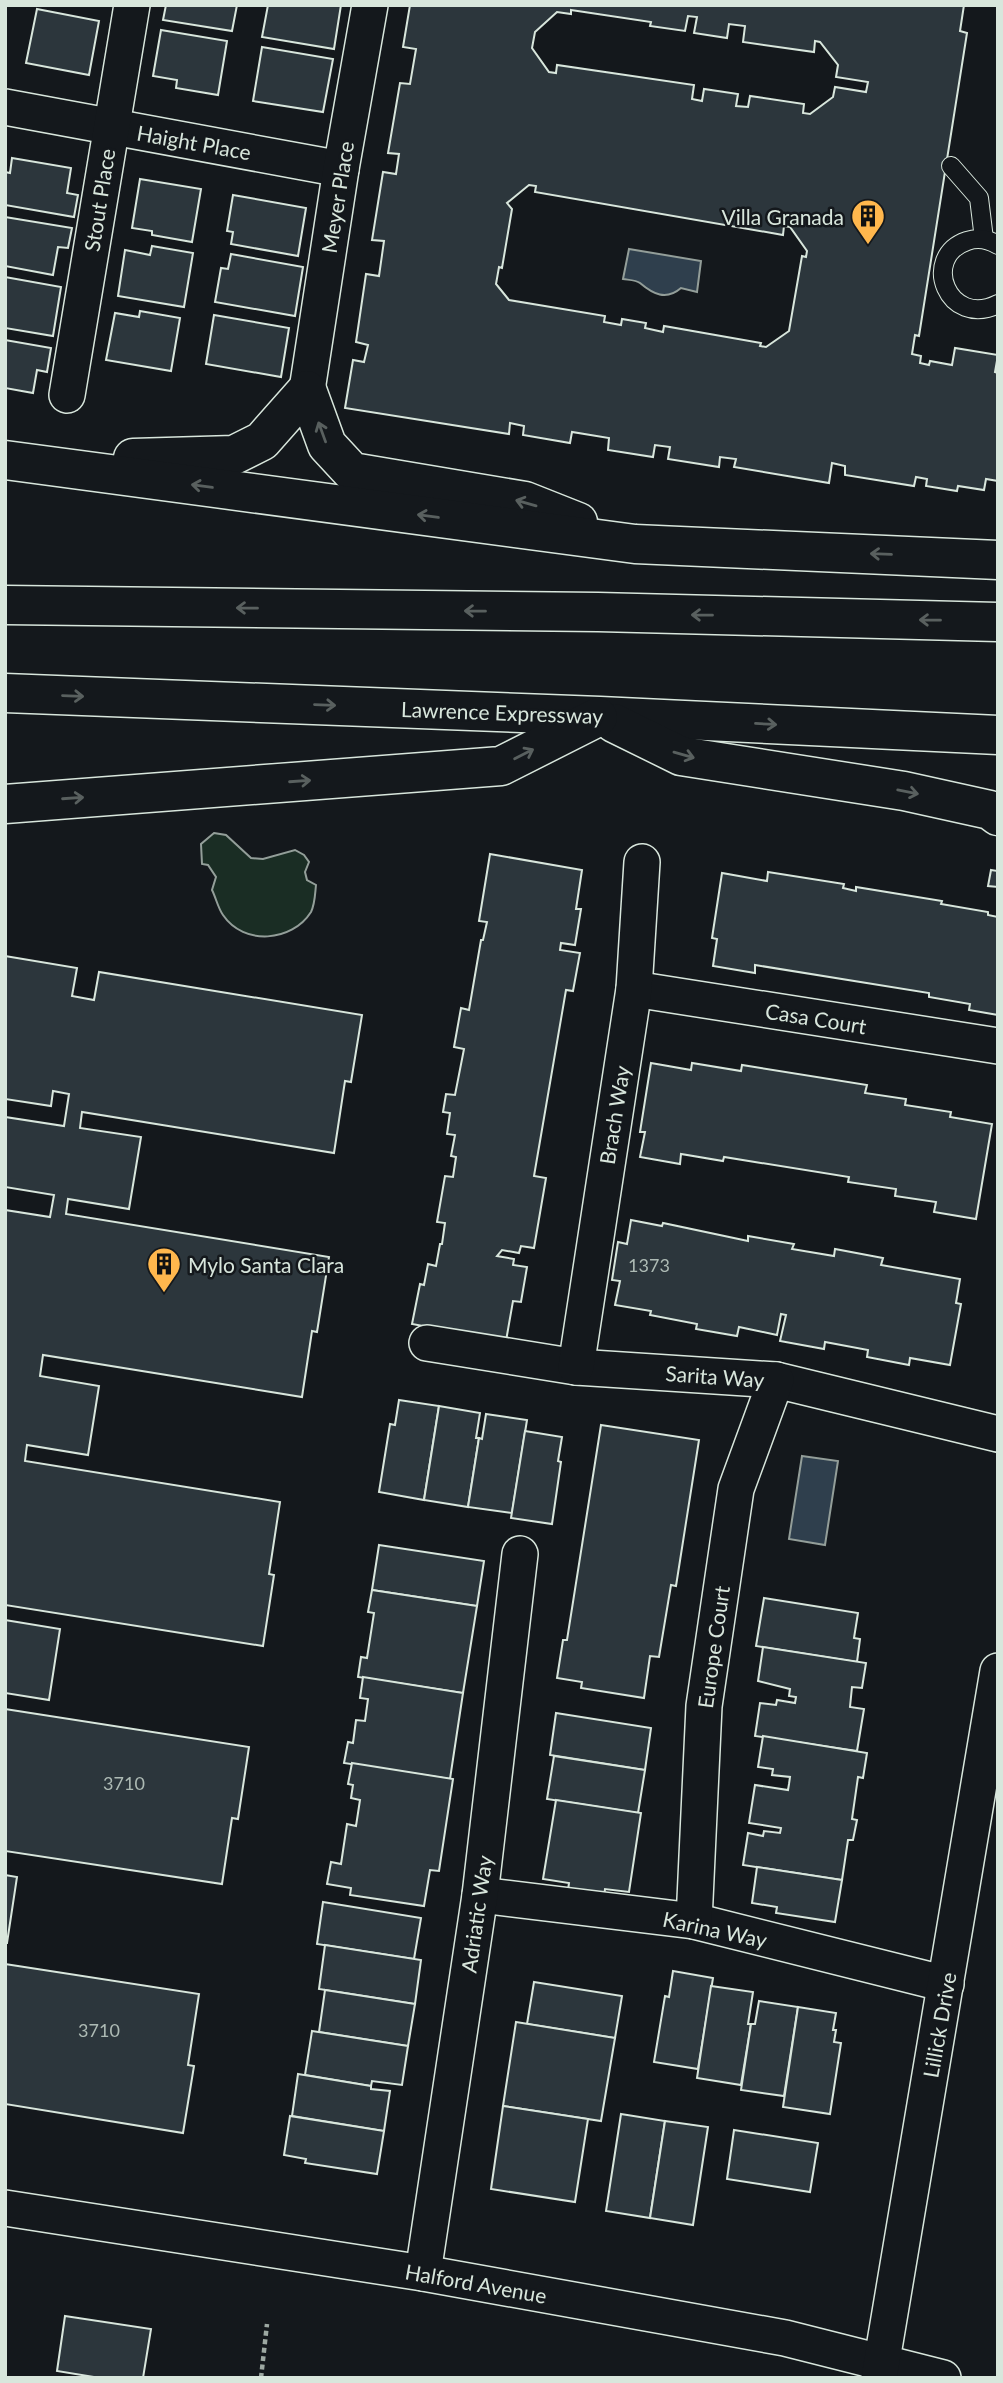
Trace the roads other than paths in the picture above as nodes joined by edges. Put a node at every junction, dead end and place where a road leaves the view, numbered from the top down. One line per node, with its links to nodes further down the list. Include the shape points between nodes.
1 (132, 5): 4 (street, Stout Place)
2 (370, 5): 6 (street, Meyer Place)
3 (5, 107): 4 (street, Haight Place)
4 (111, 128): 6 (street, Haight Place); 10 (street, Stout Place)
5 (951, 166): 7 (lane, via 979,198)
6 (341, 169): 9 (street, Meyer Place)
7 (991, 242): 8 (lane, via 973,239 952,250 943,271 944,283 948,294 966,308)
8 (998, 304)
9 (307, 390): 11 (highway, via 262,441 234,455); 12 (highway, one-way to 9, via 525,501 352,472 327,444)
10 (67, 395)
11 (15, 461): 12 (highway, one-way to 11)
12 (635, 544): 13 (highway, one-way to 12)
13 (991, 558)
14 (5, 605): 15 (highway, one-way to 14)
15 (998, 622)
16 (5, 693): 17 (highway, Lawrence Expressway, one-way to 17)
17 (600, 716): 18 (highway, Lawrence Expressway, one-way to 18); 19 (highway, one-way to 17, via 501,766); 20 (highway, one-way to 20, via 681,756 904,791 990,810)
18 (998, 734)
19 (5, 804)
20 (998, 816)
21 (642, 862): 22 (street, Brach Way)
22 (634, 989): 23 (street, Casa Court); 25 (street, Brach Way)
23 (998, 1046)
24 (427, 1343): 25 (street, Sarita Way)
25 (576, 1367): 26 (street, Sarita Way)
26 (776, 1380): 27 (street, Sarita Way); 31 (street, Europe Court, via 736,1489 704,1706)
27 (998, 1434)
28 (520, 1555): 30 (street, Adriatic Way)
29 (998, 1671): 32 (street, Lillick Drive)
30 (480, 1895): 31 (street, Karina Way); 34 (street, Adriatic Way)
31 (694, 1921): 32 (street, Karina Way)
32 (946, 1984): 35 (street, Lillick Drive)
33 (5, 2208): 34 (street, Halford Avenue)
34 (424, 2273): 35 (street, Halford Avenue, via 785,2337)
35 (880, 2370): 36 (street, Halford Avenue)
36 (943, 2378)

